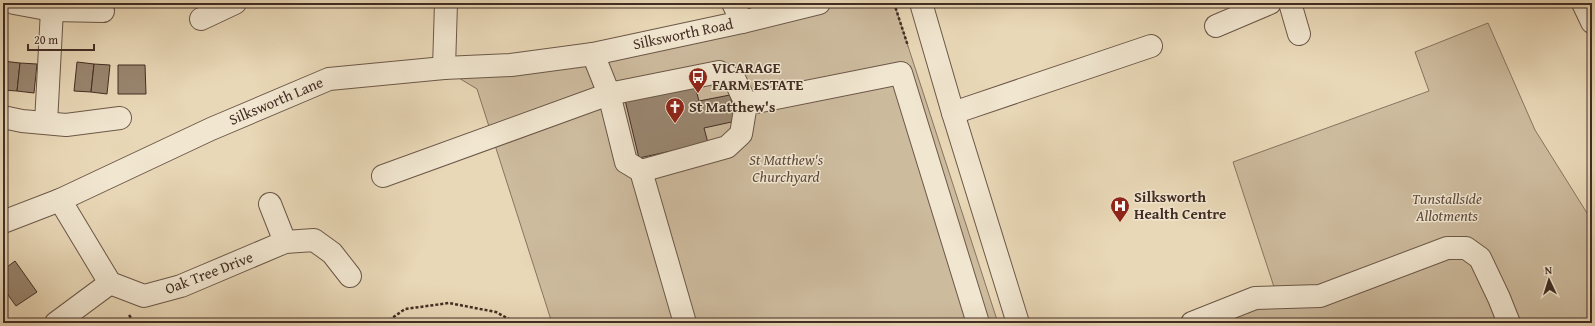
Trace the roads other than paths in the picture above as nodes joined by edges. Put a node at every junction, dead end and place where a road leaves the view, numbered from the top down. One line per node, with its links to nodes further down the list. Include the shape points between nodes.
1 (14, 3): 9 (street)
2 (235, 3): 12 (street)
3 (446, 3): 18 (street)
4 (819, 3): 11 (street, Silksworth Road)
5 (921, 3): 21 (street)
6 (1270, 3): 14 (street)
7 (1290, 3): 15 (street)
8 (1583, 3): 13 (street)
9 (52, 10): 10 (street); 24 (street)
10 (103, 11)
11 (738, 12): 17 (street, Silksworth Road)
12 (201, 19)
13 (1592, 22)
14 (1216, 26)
15 (1299, 34)
16 (1150, 46): 21 (street)
17 (593, 54): 18 (street, Silksworth Lane, via 511,65); 19 (street)
18 (444, 68): 27 (street, Silksworth Lane, via 329,79 211,128)
19 (609, 94): 20 (street, via 719,72 735,80); 25 (street, via 626,162); 26 (street)
20 (746, 104): 25 (street, via 741,134 727,147); 35 (street, via 901,73)
21 (953, 113): 36 (street)
22 (3, 117): 24 (street)
23 (120, 118): 24 (street, via 66,125)
24 (46, 123)
25 (640, 171): 34 (street)
26 (384, 176)
27 (60, 200): 29 (street, Silksworth Lane); 32 (street)
28 (270, 204): 30 (street)
29 (3, 222)
30 (285, 242): 31 (street, Oak Tree Drive, via 314,240 332,253); 32 (street, Oak Tree Drive, via 181,286 144,296)
31 (350, 276)
32 (110, 283): 33 (street)
33 (56, 323)
34 (685, 323)
35 (978, 323)
36 (1018, 323)
37 (1192, 323): 38 (street, via 1255,298 1320,296 1447,248 1466,248 1480,258)
38 (1509, 323)

